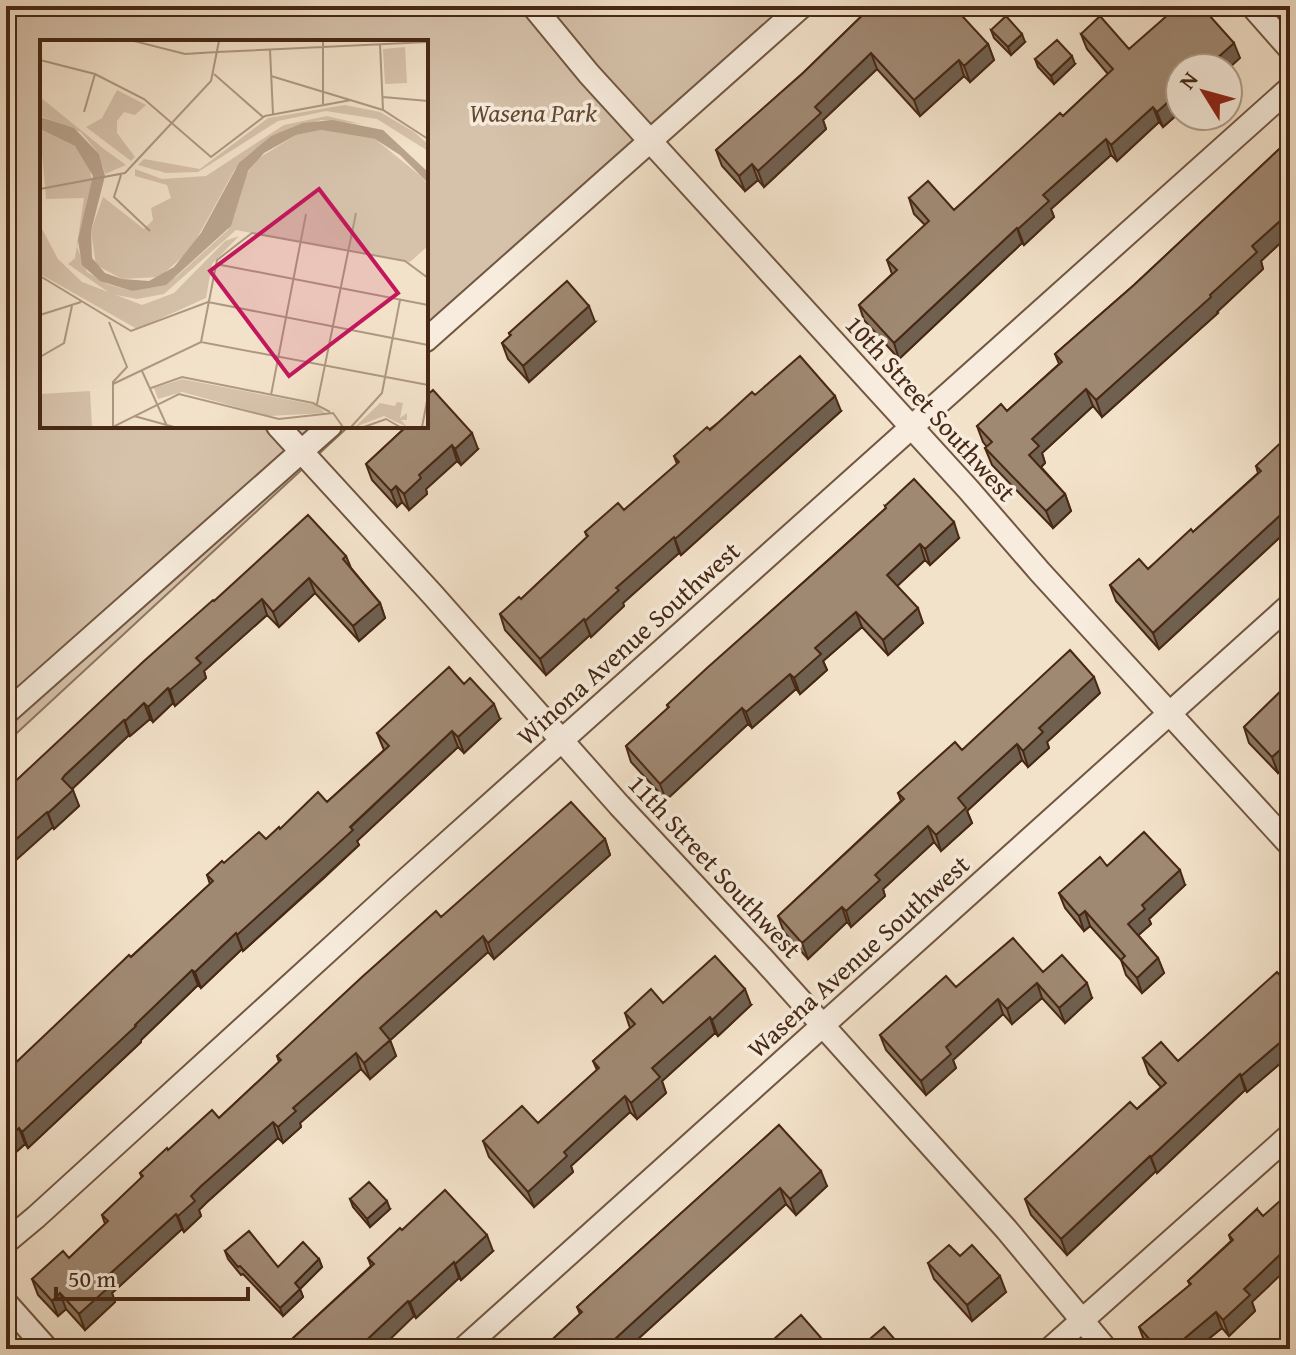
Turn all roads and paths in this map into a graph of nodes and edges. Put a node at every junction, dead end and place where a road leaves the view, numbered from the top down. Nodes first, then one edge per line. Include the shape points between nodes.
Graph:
1 (533, 6) edge
2 (802, 6) edge
3 (1252, 6) edge
4 (1290, 49) edge
5 (1290, 88) edge
6 (649, 140) junction
7 (428, 338) edge
8 (911, 426) junction
9 (280, 428) edge
10 (328, 428) edge
11 (301, 451) junction
12 (1290, 605) edge
13 (6, 713) edge
14 (1169, 713) junction
15 (563, 740) junction
16 (1290, 845) edge
17 (823, 1025) junction
18 (1290, 1135) edge
19 (6, 1242) edge
20 (6, 1303) edge
21 (1082, 1320) junction
22 (47, 1349) edge
23 (463, 1349) edge
24 (1050, 1349) edge
25 (1106, 1349) edge

1 - 6 street, 10th Street Southwest
2 - 6 street
3 - 4 street
5 - 8 street, Winona Avenue Southwest
6 - 7 street
6 - 8 street, 10th Street Southwest
8 - 14 street, 10th Street Southwest
8 - 15 street, Winona Avenue Southwest
9 - 11 street, 11th Street Southwest
10 - 11 street
11 - 13 street
11 - 15 street, 11th Street Southwest
12 - 14 street, Wasena Avenue Southwest
14 - 16 street, 10th Street Southwest
14 - 17 street, Wasena Avenue Southwest
15 - 17 street, 11th Street Southwest
15 - 19 street, Winona Avenue Southwest
17 - 21 street, 11th Street Southwest
17 - 23 street, Wasena Avenue Southwest
18 - 21 street
20 - 22 street
21 - 24 street
21 - 25 street, 11th Street Southwest

